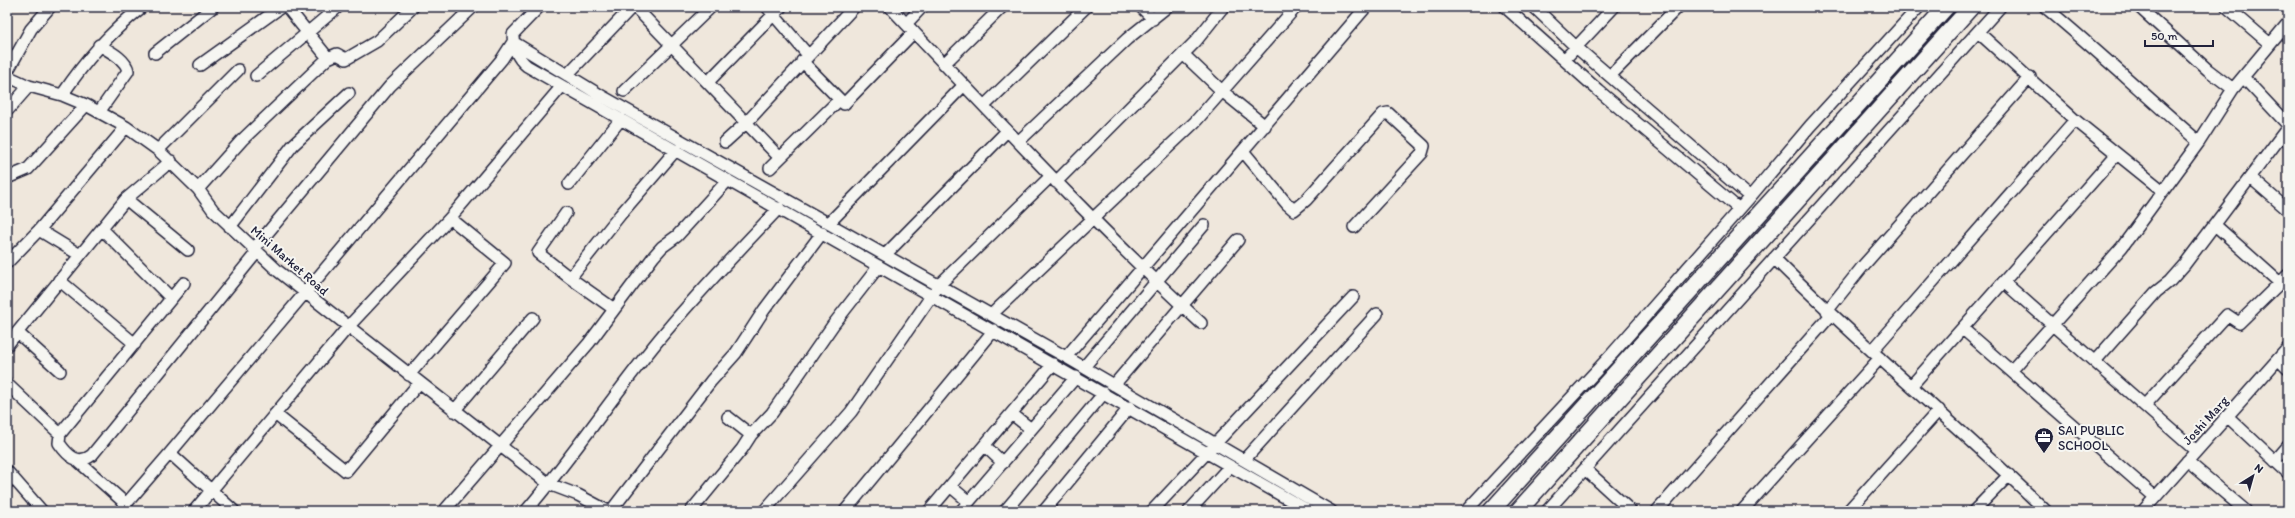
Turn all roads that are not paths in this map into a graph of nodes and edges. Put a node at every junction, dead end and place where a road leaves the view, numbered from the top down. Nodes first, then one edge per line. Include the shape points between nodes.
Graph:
1 (50, 7) edge
2 (142, 7) edge
3 (212, 7) edge
4 (281, 7) edge
5 (287, 7) edge
6 (338, 7) edge
7 (413, 7) edge
8 (473, 7) edge
9 (539, 7) edge
10 (634, 7) edge
11 (711, 7) edge
12 (854, 7) edge
13 (890, 7) edge
14 (922, 7) edge
15 (1002, 7) edge
16 (1086, 7) edge
17 (1141, 7) edge
18 (1167, 7) edge
19 (1223, 7) edge
20 (1296, 7) edge
21 (1366, 7) edge
22 (1505, 7) edge
23 (1534, 7) edge
24 (1614, 7) edge
25 (1678, 7) edge
26 (1946, 7) edge
27 (1971, 7) edge
28 (2000, 7) edge
29 (2045, 7) edge
30 (2139, 7) edge
31 (2227, 7) edge
32 (774, 9) edge
33 (1913, 9) edge
34 (1152, 19) junction
35 (2288, 23) edge
36 (906, 24) junction
37 (307, 32) junction
38 (914, 32) junction
39 (1978, 32) junction
40 (513, 42) junction
41 (2270, 44) junction
42 (99, 45) junction
43 (672, 45) junction
44 (1576, 47) junction
45 (155, 53) dead end
46 (1183, 54) junction
47 (328, 58) junction
48 (805, 58) junction
49 (1564, 60) junction
50 (944, 64) junction
51 (200, 65) dead end
52 (238, 70) dead end
53 (7, 72) edge
54 (567, 75) junction
55 (7, 76) edge
56 (256, 76) dead end
57 (1610, 76) junction
58 (2030, 77) junction
59 (2243, 77) junction
60 (708, 82) junction
61 (964, 85) junction
62 (29, 86) junction
63 (562, 86) junction
64 (2233, 89) junction
65 (624, 91) dead end
66 (1222, 91) junction
67 (349, 93) dead end
68 (62, 95) junction
69 (839, 100) junction
70 (86, 105) junction
71 (984, 106) junction
72 (7, 111) edge
73 (99, 112) junction
74 (621, 119) junction
75 (2075, 120) junction
76 (747, 122) junction
77 (1265, 126) junction
78 (2288, 126) edge
79 (126, 127) junction
80 (1007, 131) junction
81 (725, 142) dead end
82 (1018, 142) junction
83 (2199, 142) junction
84 (158, 150) junction
85 (676, 150) junction
86 (1243, 151) junction
87 (2117, 154) junction
88 (780, 158) junction
89 (171, 161) junction
90 (770, 168) dead end
91 (7, 178) edge
92 (2251, 178) junction
93 (1053, 179) junction
94 (728, 180) junction
95 (569, 184) dead end
96 (198, 189) junction
97 (2163, 191) junction
98 (1750, 197) junction
99 (126, 200) junction
100 (779, 208) junction
101 (1739, 209) junction
102 (2288, 210) edge
103 (566, 213) dead end
104 (450, 218) junction
105 (1092, 219) junction
106 (829, 224) junction
107 (1204, 225) dead end
108 (2215, 225) junction
109 (230, 227) junction
110 (1354, 227) dead end
111 (102, 229) junction
112 (38, 230) junction
113 (822, 233) junction
114 (1238, 240) dead end
115 (188, 250) dead end
116 (255, 250) junction
117 (80, 255) junction
118 (885, 255) junction
119 (1774, 258) junction
120 (7, 263) edge
121 (880, 266) junction
122 (1142, 269) junction
123 (2288, 275) edge
124 (570, 278) junction
125 (60, 280) junction
126 (184, 282) dead end
127 (1156, 282) junction
128 (2005, 283) junction
129 (2280, 283) junction
130 (939, 285) junction
131 (305, 292) junction
132 (932, 297) junction
133 (1353, 297) dead end
134 (171, 298) junction
135 (1182, 306) junction
136 (614, 309) junction
137 (1829, 313) junction
138 (1377, 314) dead end
139 (991, 315) junction
140 (533, 318) dead end
141 (1201, 322) dead end
142 (2053, 325) junction
143 (348, 327) junction
144 (1963, 329) junction
145 (994, 330) junction
146 (18, 332) junction
147 (135, 344) junction
148 (7, 345) edge
149 (2288, 348) edge
150 (1876, 355) junction
151 (1066, 357) junction
152 (2278, 359) junction
153 (2096, 361) junction
154 (1054, 364) junction
155 (1084, 367) junction
156 (2288, 369) edge
157 (60, 370) dead end
158 (2011, 372) junction
159 (409, 375) junction
160 (1076, 377) junction
161 (419, 383) junction
162 (7, 384) edge
163 (1114, 385) junction
164 (1911, 386) junction
165 (1104, 393) junction
166 (2146, 406) junction
167 (1130, 407) junction
168 (1938, 410) junction
169 (454, 411) junction
170 (275, 414) junction
171 (1012, 414) junction
172 (2227, 416) junction
173 (728, 418) dead end
174 (1031, 429) junction
175 (60, 434) junction
176 (752, 435) junction
177 (984, 446) junction
178 (2288, 446) edge
179 (501, 447) junction
180 (1212, 449) junction
181 (2196, 451) junction
182 (170, 453) junction
183 (78, 460) junction
184 (1244, 460) junction
185 (2187, 461) junction
186 (2275, 461) junction
187 (1002, 463) junction
188 (1230, 466) junction
189 (1585, 469) junction
190 (7, 471) edge
191 (2288, 473) edge
192 (2009, 475) junction
193 (549, 484) junction
194 (950, 486) junction
195 (211, 491) junction
196 (2155, 497) junction
197 (969, 502) junction
198 (123, 507) edge
199 (2147, 510) edge
200 (42, 511) edge
201 (194, 511) edge
202 (234, 511) edge
203 (444, 511) edge
204 (526, 511) edge
205 (610, 511) edge
206 (691, 511) edge
207 (764, 511) edge
208 (845, 511) edge
209 (929, 511) edge
210 (961, 511) edge
211 (1005, 511) edge
212 (1044, 511) edge
213 (1152, 511) edge
214 (1189, 511) edge
215 (1309, 511) edge
216 (1332, 511) edge
217 (1466, 511) edge
218 (1491, 511) edge
219 (1518, 511) edge
220 (1547, 511) edge
221 (1631, 511) edge
222 (1657, 511) edge
223 (1742, 511) edge
224 (1848, 511) edge
225 (1974, 511) edge
226 (2046, 511) edge
227 (2246, 511) edge

1 - 53 street via 31,29
2 - 42 street
3 - 45 street
4 - 51 street
5 - 37 street
6 - 37 street
7 - 47 street via 377,41 346,59 337,54
8 - 116 street via 390,86
9 - 40 street via 513,34
10 - 43 street
10 - 54 street
11 - 43 street
12 - 48 street
13 - 36 street
14 - 36 street
15 - 50 street
16 - 71 street
17 - 34 street
18 - 34 street
19 - 46 street
20 - 66 street
21 - 77 street
22 - 49 street
23 - 44 street
24 - 44 street
25 - 57 street
26 - 218 highway
27 - 219 highway
28 - 39 street
29 - 83 street
30 - 64 street via 2208,70
31 - 41 street
32 - 48 street
32 - 60 street
33 - 98 street
34 - 82 street via 1127,39
35 - 41 street
36 - 38 street
37 - 47 street
37 - 56 street
38 - 50 street
38 - 69 street via 844,104
39 - 58 street
39 - 119 street
40 - 54 street
40 - 63 street via 519,60
40 - 131 street via 502,59
41 - 59 street
42 - 68 street via 86,59
42 - 73 street via 122,61 128,71
43 - 60 street
43 - 65 street
44 - 49 street
44 - 57 street
46 - 66 street
46 - 93 street
47 - 96 street via 242,140
48 - 69 street
48 - 76 street
49 - 101 street
50 - 61 street
52 - 84 street
54 - 106 street
55 - 62 street, Mini Market Road
57 - 98 street
58 - 75 street
58 - 137 street via 1863,266
59 - 64 street
59 - 78 street
60 - 76 street
61 - 71 street
61 - 106 street
62 - 68 street, Mini Market Road
62 - 72 street
63 - 74 street
63 - 104 street
64 - 83 street
66 - 77 street
66 - 105 street via 1195,122
67 - 109 street via 293,145
68 - 70 street, Mini Market Road
69 - 88 street
70 - 73 street, Mini Market Road
70 - 91 street via 28,169
71 - 80 street
73 - 79 street, Mini Market Road
74 - 85 street
74 - 95 street
75 - 87 street
75 - 150 street
76 - 81 street
76 - 88 street
77 - 86 street
78 - 92 street
79 - 84 street, Mini Market Road
79 - 112 street
80 - 82 street
80 - 118 street
82 - 93 street
83 - 97 street
84 - 89 street, Mini Market Road
85 - 94 street
85 - 124 street
86 - 110 street via 1294,210 1306,200 1383,114 1388,113 1424,146 1422,153
86 - 122 street
87 - 97 street
87 - 128 street via 2010,274
88 - 90 street
89 - 96 street, Mini Market Road
89 - 99 street
92 - 102 street
92 - 108 street
93 - 105 street
93 - 130 street
94 - 100 street
94 - 136 street via 677,236 654,256
96 - 109 street, Mini Market Road via 213,210
97 - 142 street via 2122,247
98 - 101 street
99 - 111 street
99 - 115 street
100 - 113 street
100 - 193 street via 703,286
101 - 217 street via 1612,354
103 - 124 street via 538,253
104 - 143 street
104 - 159 street via 505,263
105 - 122 street
105 - 139 street
106 - 118 street
107 - 127 street
108 - 129 street
108 - 153 street via 2170,281 2156,292
109 - 116 street, Mini Market Road
111 - 117 street
111 - 134 street
112 - 117 street
112 - 120 street
113 - 121 street
113 - 205 street via 764,310 729,362
114 - 135 street
116 - 131 street, Mini Market Road
116 - 183 street via 92,455 86,460
117 - 125 street
118 - 130 street
119 - 137 street
119 - 189 street
121 - 132 street
121 - 176 street via 833,325 772,413
122 - 127 street
122 - 151 street
123 - 129 street
124 - 136 street
125 - 146 street
125 - 147 street
126 - 134 street
127 - 135 street
127 - 155 street
128 - 142 street
128 - 144 street
129 - 166 street via 2239,323 2227,315
130 - 132 street
130 - 139 street
131 - 143 street, Mini Market Road
131 - 182 street
132 - 145 street
132 - 207 street via 851,412
133 - 180 street
134 - 147 street
135 - 141 street
135 - 163 street
136 - 179 street via 590,343
137 - 150 street
137 - 222 street
138 - 184 street
139 - 151 street
140 - 169 street
142 - 153 street
142 - 158 street
143 - 159 street, Mini Market Road
143 - 170 street
144 - 158 street
144 - 164 street
145 - 154 street
145 - 208 street
146 - 148 street
146 - 157 street
147 - 175 street
149 - 152 street, Joshi Marg
150 - 164 street
150 - 223 street
151 - 155 street
152 - 156 street
152 - 172 street, Joshi Marg
153 - 166 street
154 - 160 street
154 - 171 street
155 - 163 street
158 - 196 street
159 - 161 street, Mini Market Road
160 - 165 street
160 - 174 street
161 - 169 street, Mini Market Road
161 - 170 street via 346,471
162 - 175 street
163 - 180 street
164 - 168 street
165 - 167 street
165 - 211 street
166 - 181 street
167 - 180 street
167 - 212 street
168 - 192 street
168 - 224 street
169 - 179 street, Mini Market Road
170 - 195 street
171 - 174 street
171 - 177 street
172 - 181 street, Joshi Marg
172 - 186 street
173 - 176 street
174 - 187 street
175 - 183 street via 59,444
176 - 206 street
177 - 187 street
177 - 194 street
178 - 186 street
179 - 193 street, Mini Market Road
179 - 203 street
180 - 184 street
180 - 188 street
180 - 213 street
181 - 185 street, Joshi Marg
182 - 195 street
182 - 198 street
183 - 198 street
184 - 216 street
185 - 196 street, Joshi Marg
185 - 227 street
186 - 191 street
187 - 197 street
188 - 214 street
188 - 215 street
189 - 220 street
189 - 221 street
190 - 200 street
192 - 225 street
192 - 226 street
193 - 204 street
193 - 205 street, Mini Market Road
194 - 197 street
194 - 209 street
195 - 201 street
195 - 202 street
196 - 199 street, Joshi Marg
197 - 210 street

